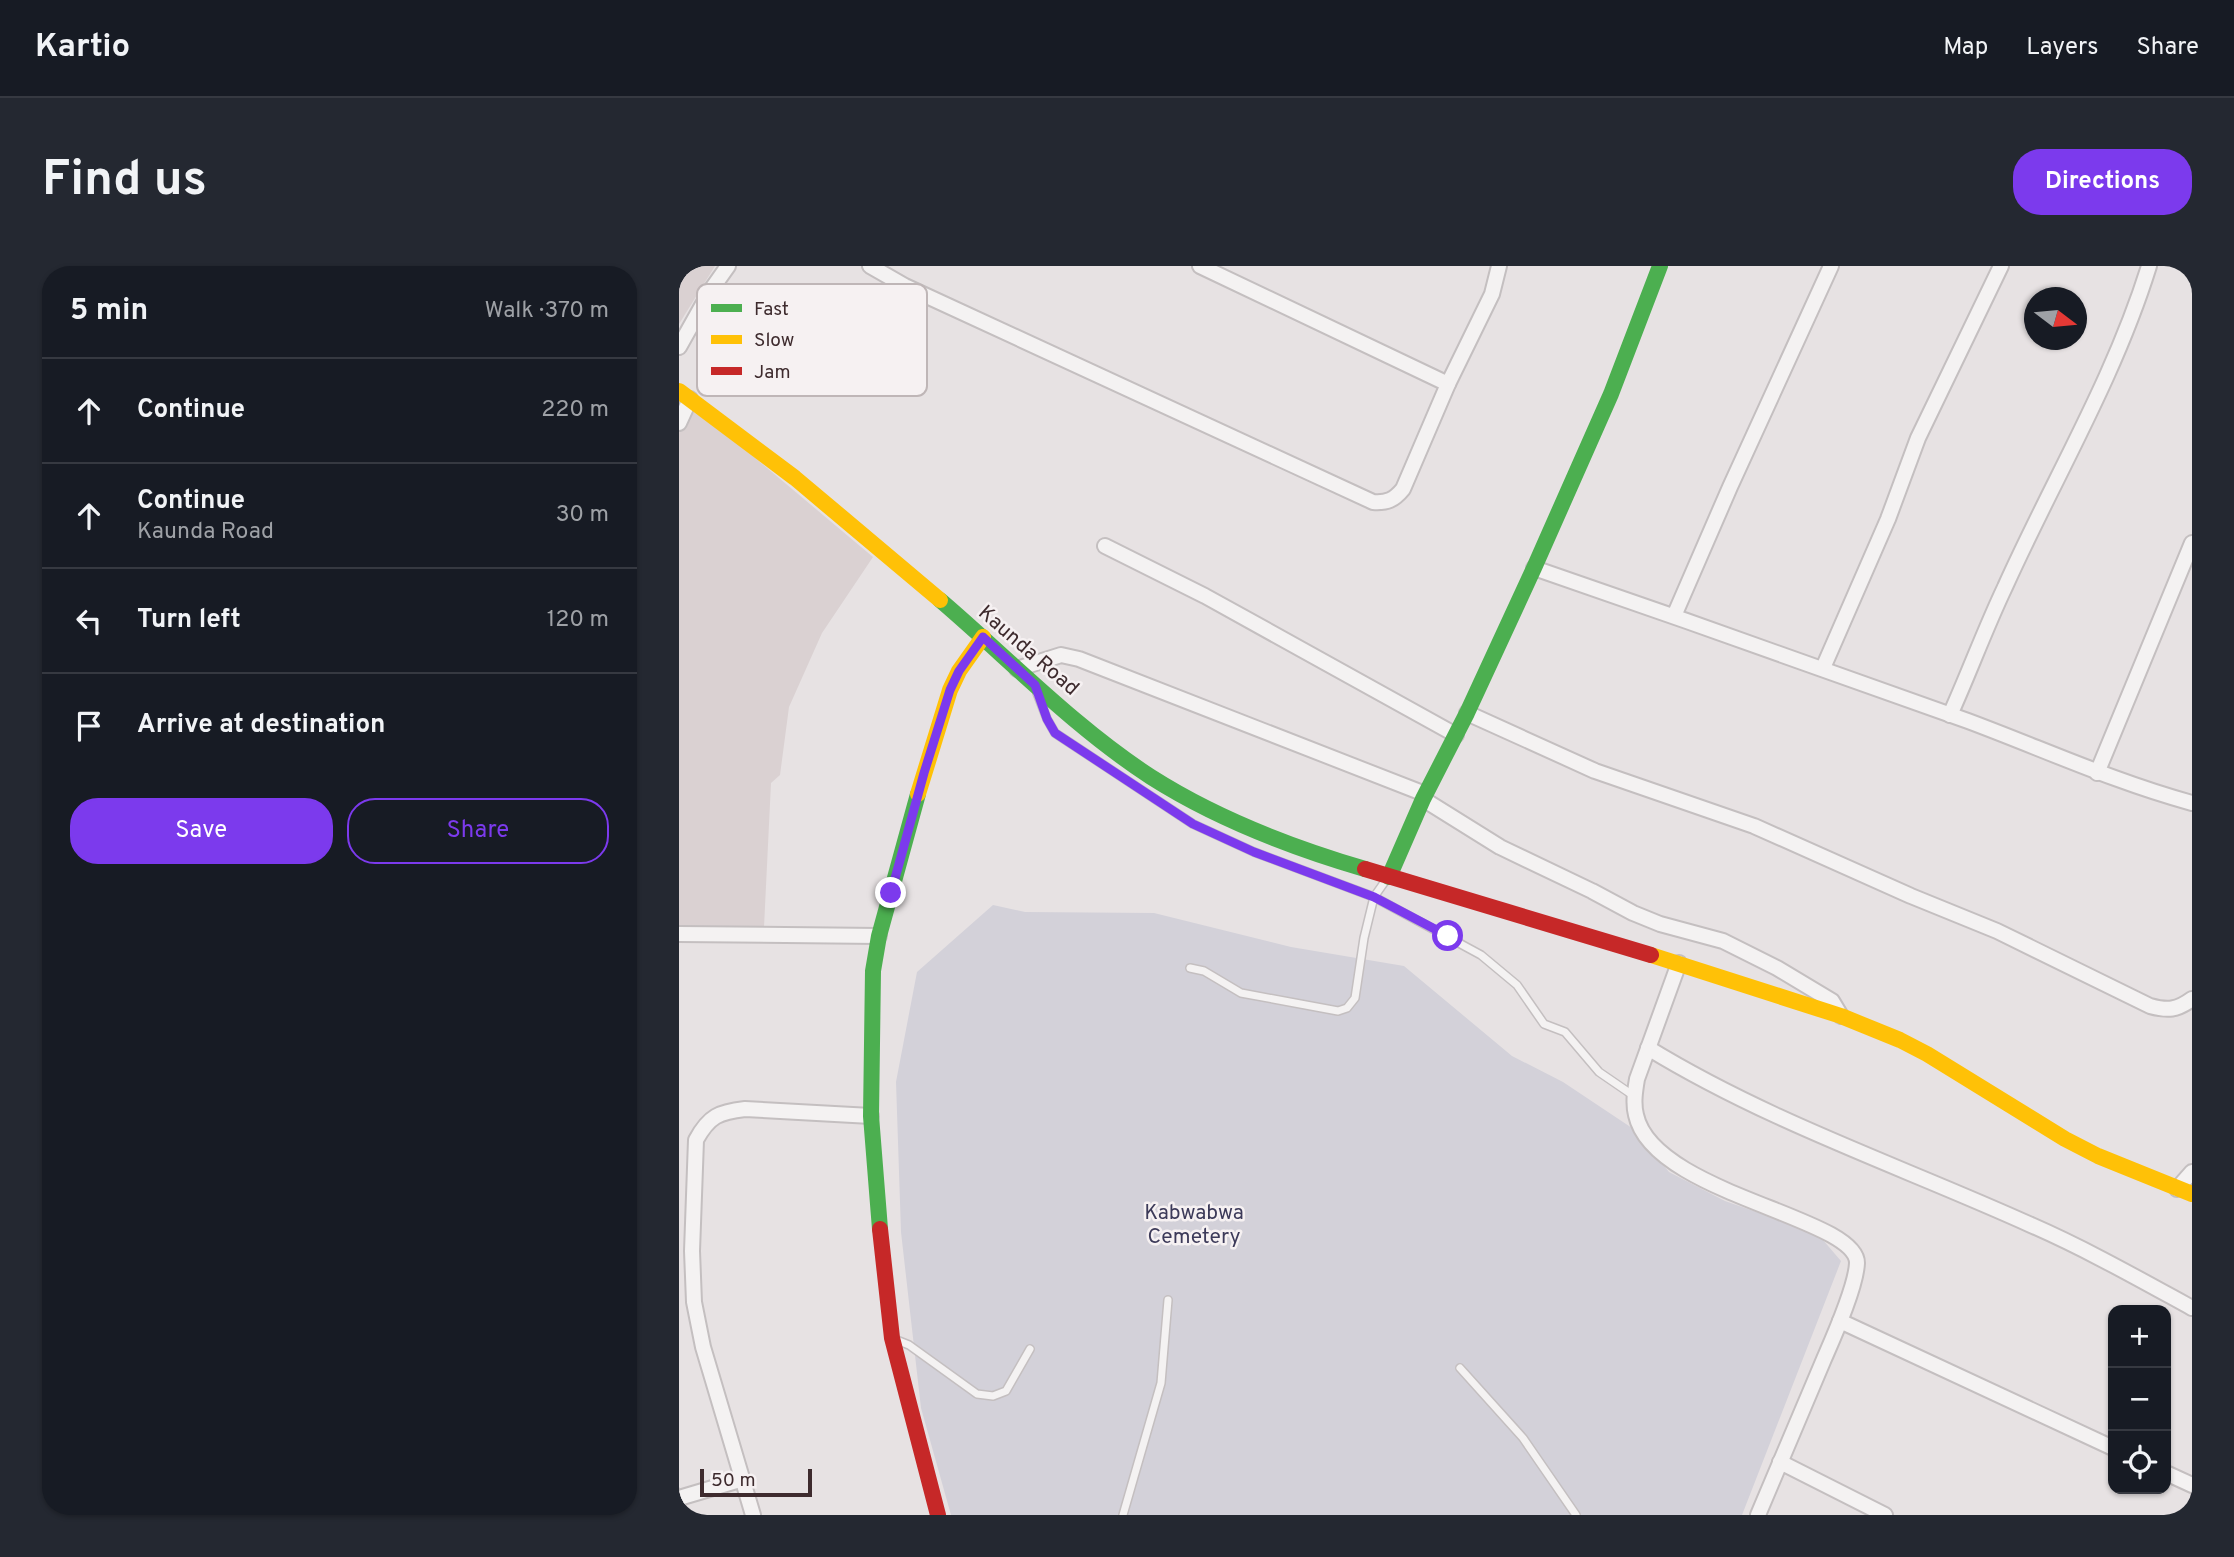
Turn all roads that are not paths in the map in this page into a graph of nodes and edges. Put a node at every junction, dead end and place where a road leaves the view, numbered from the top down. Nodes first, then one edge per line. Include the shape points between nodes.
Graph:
1 (728, 266) edge
2 (870, 266) edge
3 (1200, 266) edge
4 (1499, 266) edge
5 (1660, 266) edge
6 (1831, 266) edge
7 (2001, 266) edge
8 (2149, 266) edge
9 (715, 284) edge
10 (902, 284) edge
11 (927, 296) edge
12 (697, 315) edge
13 (679, 347) edge
14 (1448, 384) junction
15 (685, 395) edge
16 (679, 423) edge
17 (2192, 543) edge
18 (1105, 546) dead end
19 (1534, 568) junction
20 (1674, 616) junction
21 (983, 637) junction
22 (1823, 668) junction
23 (1017, 669) junction
24 (1035, 685) junction
25 (1467, 713) junction
26 (1950, 715) junction
27 (1456, 735) junction
28 (2097, 773) junction
29 (1424, 796) junction
30 (2192, 803) edge
31 (1389, 877) junction
32 (1374, 897) junction
33 (679, 934) edge
34 (879, 936) junction
35 (1679, 963) junction
36 (1190, 968) dead end
37 (2192, 999) edge
38 (1841, 1016) junction
39 (1648, 1048) junction
40 (1634, 1096) junction
41 (871, 1116) junction
42 (2192, 1172) edge
43 (2185, 1191) edge
44 (1168, 1300) dead end
45 (2192, 1308) edge
46 (1840, 1321) junction
47 (892, 1338) junction
48 (1030, 1349) dead end
49 (1460, 1368) dead end
50 (2108, 1446) edge
51 (1780, 1462) junction
52 (2171, 1475) edge
53 (743, 1479) junction
54 (2192, 1485) edge
55 (679, 1498) edge
56 (753, 1515) edge
57 (938, 1515) edge
58 (1123, 1515) edge
59 (1576, 1515) edge
60 (1758, 1515) edge
61 (1885, 1515) edge

1 - 9 street
2 - 10 street
3 - 14 street
4 - 14 street via 1492,294
5 - 19 street via 1611,394
6 - 20 street
7 - 22 street via 1918,438
8 - 26 street via 2108,370 2004,587
11 - 14 street via 1373,502 1385,503 1403,488
12 - 13 street
15 - 16 street
15 - 21 street, Kaunda Road
17 - 28 street
18 - 27 street
19 - 20 street
19 - 25 street
20 - 22 street
21 - 23 street, Kaunda Road
21 - 34 street via 950,690
22 - 26 street
23 - 24 street, Kaunda Road
23 - 29 street via 1061,655 1079,659
24 - 31 street, Kaunda Road via 1149,776 1196,803 1307,852
24 - 32 lane via 1055,733 1193,824
25 - 27 street
25 - 37 street via 1595,771 1754,826 1997,931 2150,1006 2172,1010
26 - 28 street
27 - 29 street
28 - 30 street
29 - 31 street
29 - 38 street via 1500,847 1633,914 1723,941 1777,968 1832,1000
31 - 32 lane
31 - 35 street, Kaunda Road
32 - 36 lane via 1355,998 1347,1009 1338,1012 1241,993
32 - 40 lane via 1501,970 1544,1024 1565,1032 1599,1072
33 - 34 street
34 - 41 street via 873,971
35 - 38 street, Kaunda Road
35 - 39 street
38 - 43 street, Kaunda Road via 1927,1054 2098,1156
39 - 40 street
39 - 45 street via 1776,1116 2051,1234
40 - 46 street via 1636,1118 1648,1137 1681,1168 1851,1248 1857,1263
41 - 47 street
41 - 53 street via 729,1111 704,1125 696,1140 694,1302
42 - 43 street
44 - 58 lane via 1161,1383
46 - 50 street
46 - 51 street
47 - 48 lane via 909,1345 977,1394 993,1396 1006,1391
47 - 57 street
49 - 59 lane via 1523,1438
51 - 60 street
51 - 61 street
52 - 54 street
53 - 55 street
53 - 56 street

